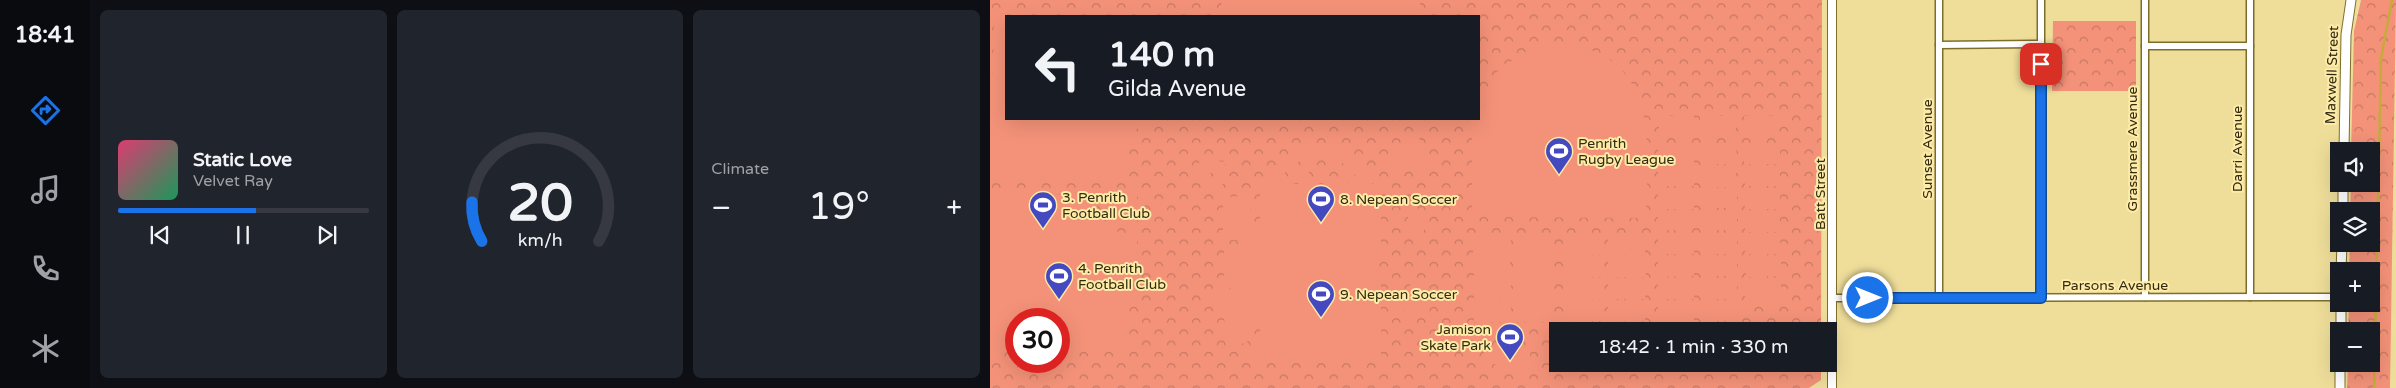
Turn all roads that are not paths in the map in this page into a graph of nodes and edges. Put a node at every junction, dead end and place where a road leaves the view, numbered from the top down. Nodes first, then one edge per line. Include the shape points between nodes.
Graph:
1 (1832, 0) edge
2 (1939, 0) edge
3 (2041, 0) edge
4 (2145, 0) edge
5 (2250, 0) edge
6 (2352, 0) edge
7 (2041, 44) junction
8 (1939, 45) junction
9 (2145, 46) junction
10 (2250, 46) junction
11 (2344, 142) edge
12 (2250, 297) junction
13 (2330, 297) edge
14 (1832, 298) junction
15 (1939, 298) junction
16 (2041, 298) junction
17 (2145, 298) junction
18 (2340, 372) edge
19 (1832, 388) edge
20 (2340, 388) edge

1 - 14 street, Batt Street
2 - 8 street, Sunset Avenue
3 - 7 street
4 - 9 street, Grassmere Avenue
5 - 10 street, Darri Avenue
6 - 11 main road, Maxwell Street via 2346,35
7 - 8 street
7 - 16 street
8 - 15 street, Sunset Avenue
9 - 10 street
9 - 17 street, Grassmere Avenue
10 - 12 street, Darri Avenue
12 - 13 street, Parsons Avenue
12 - 17 street, Parsons Avenue
14 - 15 street, Parsons Avenue
14 - 19 street, Batt Street
15 - 16 street, Parsons Avenue
16 - 17 street, Parsons Avenue
18 - 20 main road

